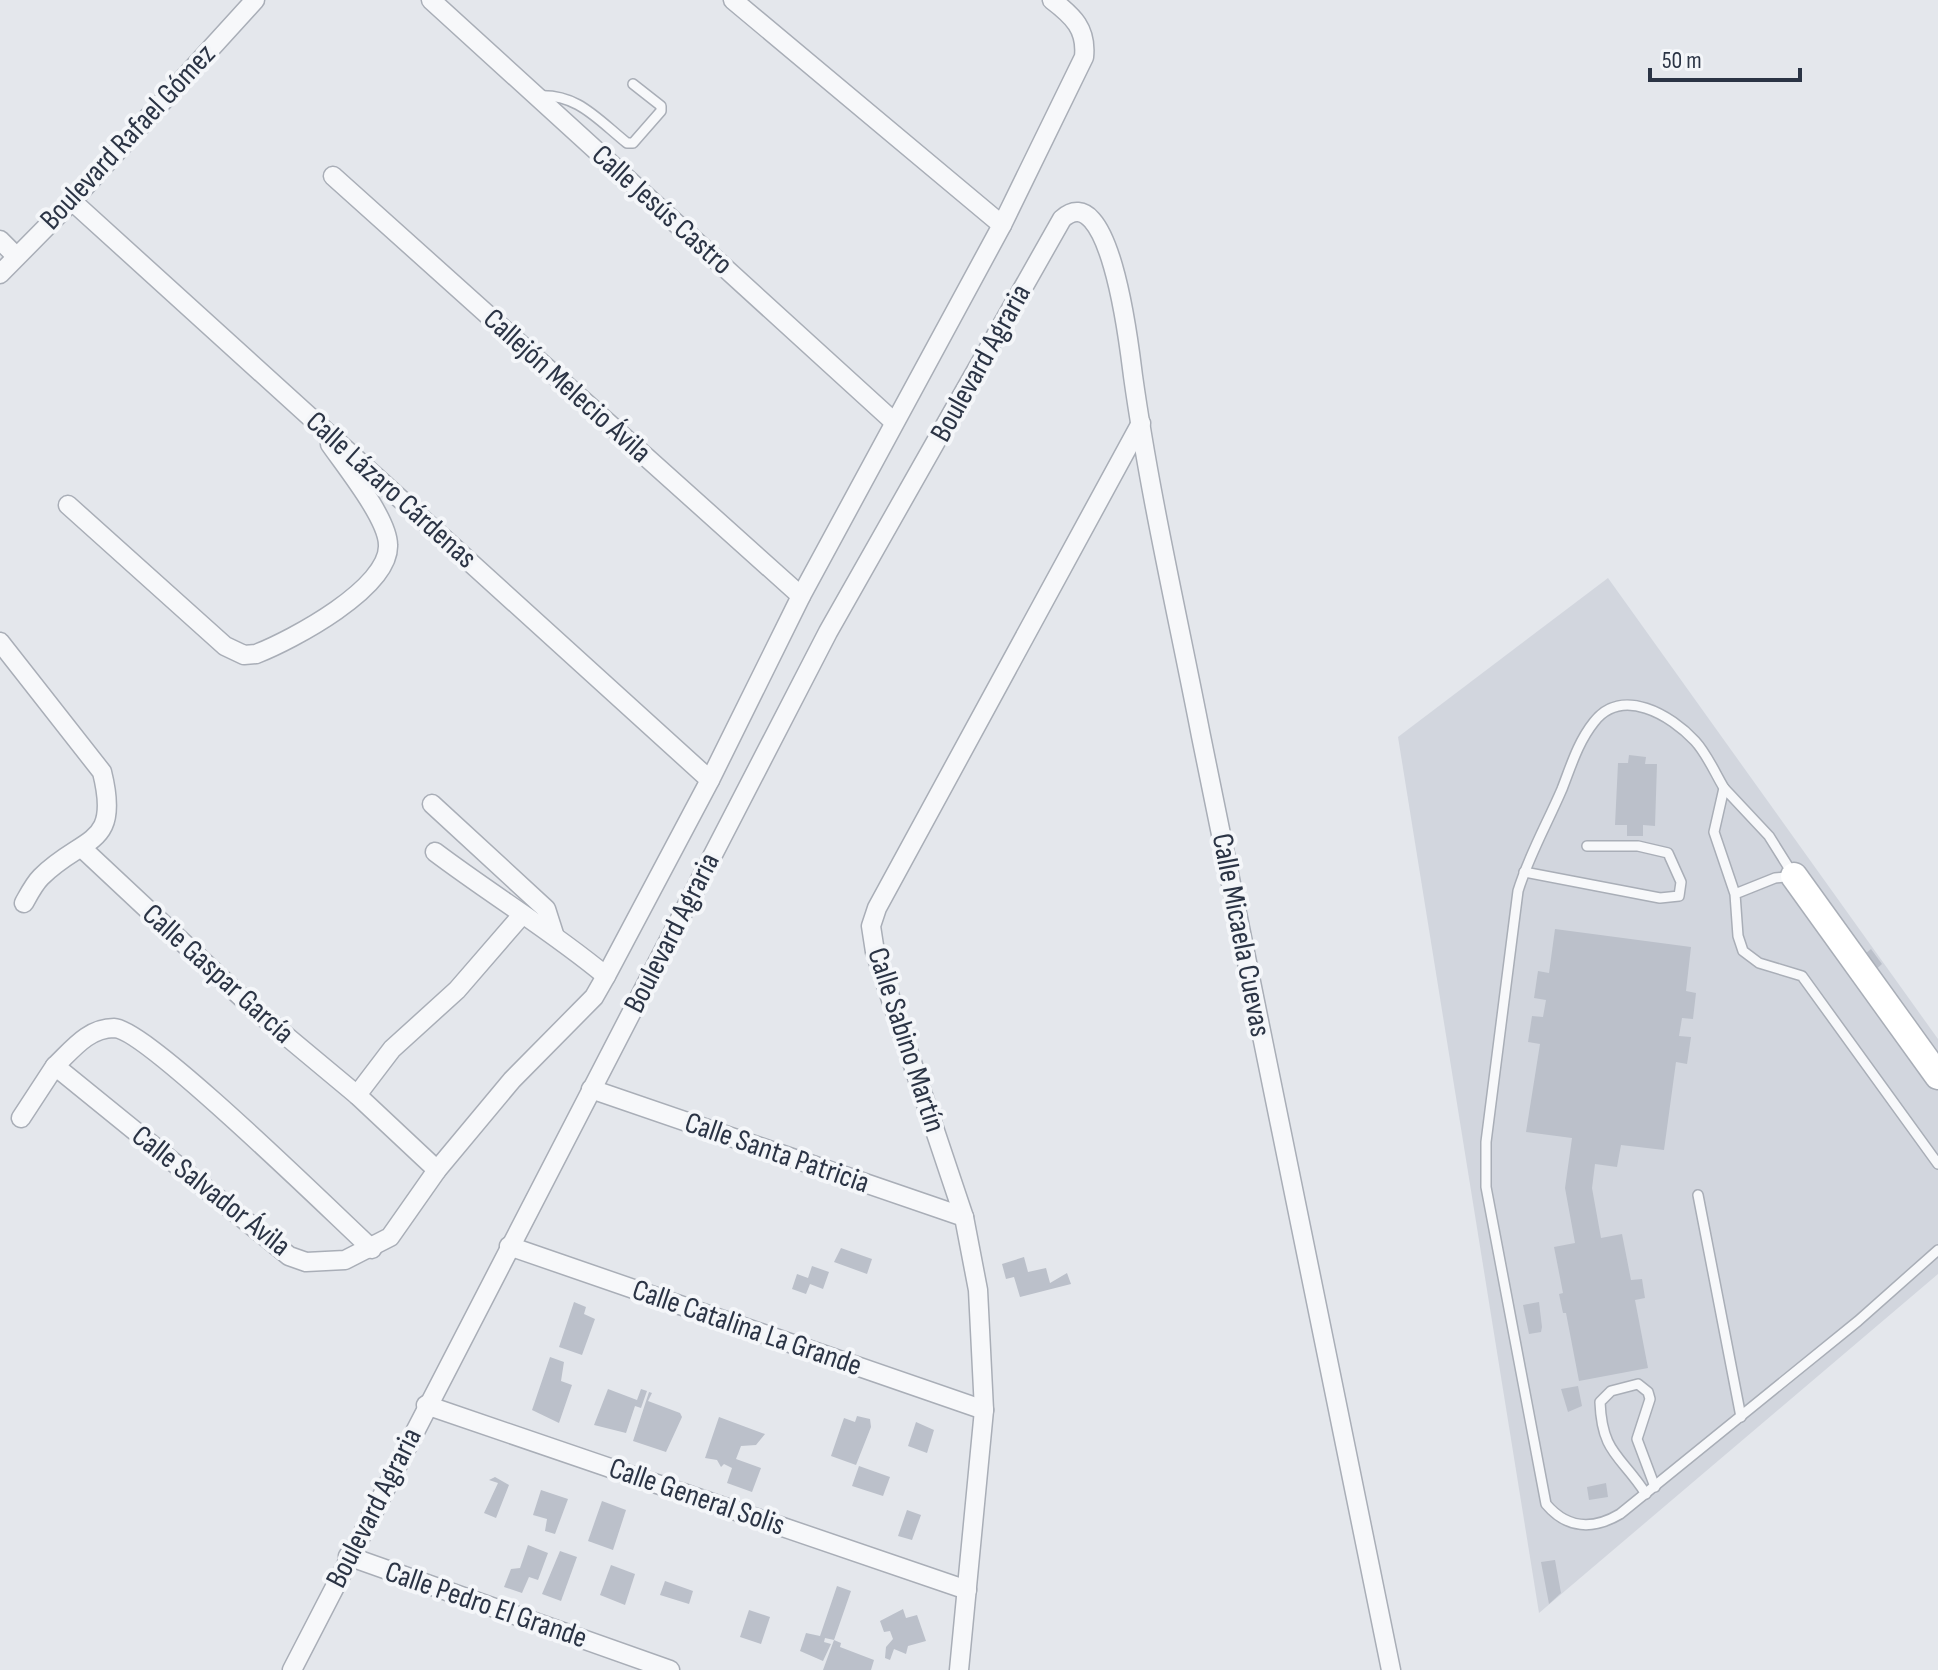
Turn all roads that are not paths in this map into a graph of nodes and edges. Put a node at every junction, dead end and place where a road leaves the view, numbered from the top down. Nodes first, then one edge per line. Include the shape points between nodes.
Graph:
1 (255, 0) edge
2 (431, 0) edge
3 (733, 0) edge
4 (1052, 0) edge
5 (633, 84) dead end
6 (537, 96) junction
7 (333, 176) dead end
8 (72, 201) junction
9 (1077, 213) joint
10 (1002, 225) junction
11 (0, 240) edge
12 (16, 256) junction
13 (0, 274) edge
14 (893, 421) junction
15 (316, 422) junction
16 (1141, 423) junction
17 (68, 505) dead end
18 (801, 596) junction
19 (0, 642) edge
20 (710, 780) junction
21 (1724, 788) junction
22 (432, 804) dead end
23 (1587, 846) dead end
24 (83, 849) junction
25 (435, 852) dead end
26 (1524, 872) junction
27 (1794, 876) junction
28 (1735, 894) junction
29 (24, 903) dead end
30 (521, 916) junction
31 (554, 934) junction
32 (606, 976) junction
33 (55, 1066) junction
34 (1938, 1076) edge
35 (591, 1089) junction
36 (357, 1095) junction
37 (21, 1118) dead end
38 (1938, 1164) edge
39 (437, 1170) junction
40 (1698, 1195) dead end
41 (964, 1217) junction
42 (509, 1246) junction
43 (372, 1249) junction
44 (1938, 1250) edge
45 (426, 1405) junction
46 (984, 1410) junction
47 (1741, 1417) junction
48 (1655, 1487) junction
49 (1646, 1494) junction
50 (348, 1556) junction
51 (967, 1590) junction
52 (292, 1670) edge
53 (670, 1670) edge
54 (959, 1670) edge
55 (1391, 1670) edge

1 - 8 street, Boulevard Rafael Gómez
2 - 6 street, Calle Jesús Castro
3 - 10 street
4 - 10 street, Boulevard Agraria via 1080,25 1086,40 1084,57
5 - 6 lane via 661,111 633,143 574,101 559,94
6 - 14 street, Calle Jesús Castro
7 - 18 street, Callejón Melecio Ávila
8 - 12 street, Boulevard Rafael Gómez
8 - 15 street, Calle Lázaro Cárdenas
9 - 16 street, Calle Micaela Cuevas via 1099,227 1121,291
9 - 35 street, Boulevard Agraria via 1062,219 828,632
10 - 14 street, Boulevard Agraria
11 - 12 street
12 - 13 street, Boulevard Rafael Gómez
14 - 18 street, Boulevard Agraria
15 - 17 street via 380,521 389,543 386,563 359,595 256,654 225,646
15 - 20 street, Calle Lázaro Cárdenas
16 - 41 street, Calle Sabino Martín via 1008,661 871,926 875,952
16 - 55 street, Calle Micaela Cuevas via 1243,954
18 - 20 street, Boulevard Agraria
19 - 24 street via 102,772 109,812 100,833
20 - 32 street, Calle Salvador Ávila
21 - 26 lane via 1696,743 1673,721 1633,704 1616,707 1596,719 1583,739
21 - 27 lane via 1769,836
21 - 28 lane via 1714,832
22 - 31 street via 546,909
23 - 26 lane via 1638,846 1668,853 1681,882 1679,896 1660,898
24 - 29 street via 40,878
24 - 36 street, Calle Gaspar García via 255,1010
25 - 30 street
26 - 49 lane via 1486,1142 1486,1187 1498,1265 1546,1504 1563,1519 1596,1526
27 - 28 lane
27 - 34 street
28 - 38 lane via 1743,951 1759,963 1802,976
30 - 31 street
30 - 36 street via 457,990 392,1049
31 - 32 street
32 - 39 street, Calle Salvador Ávila via 594,997 512,1080
33 - 37 street
33 - 43 street, Calle Salvador Ávila via 289,1256 321,1263
33 - 43 street via 100,1030 131,1032
35 - 41 street, Calle Santa Patricia
35 - 42 street, Boulevard Agraria
36 - 39 street, Calle Gaspar García
39 - 43 street, Calle Salvador Ávila via 390,1237
40 - 47 lane
41 - 46 street, Calle Sabino Martín via 978,1290
42 - 45 street, Boulevard Agraria
42 - 46 street, Calle Catalina La Grande
44 - 47 lane
45 - 50 street, Boulevard Agraria
45 - 51 street, Calle General Solis
46 - 51 street, Calle Sabino Martín
47 - 48 lane
48 - 49 lane
48 - 49 lane via 1637,1439 1648,1392 1638,1384 1606,1393 1600,1407 1609,1450
50 - 52 street, Boulevard Agraria
50 - 53 street, Calle Pedro El Grande
51 - 54 street, Calle Sabino Martín

